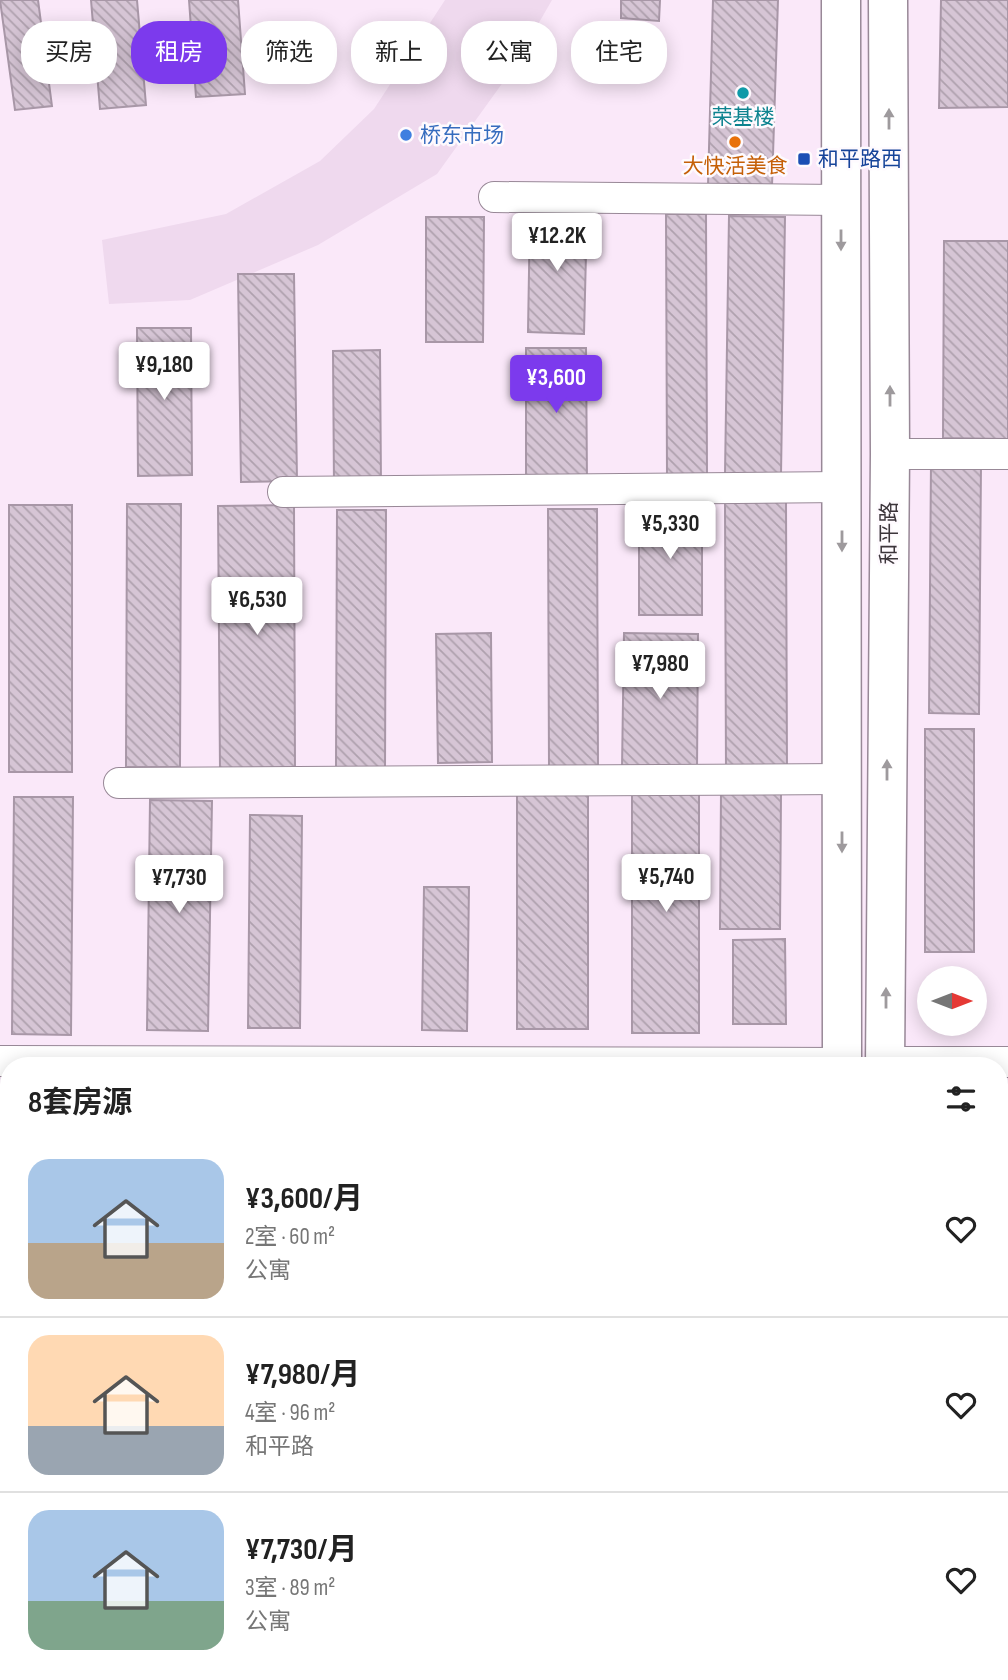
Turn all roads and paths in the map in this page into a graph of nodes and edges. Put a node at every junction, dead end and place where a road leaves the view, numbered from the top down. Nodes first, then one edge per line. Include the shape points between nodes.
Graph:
1 (841, 0) edge
2 (888, 0) edge
3 (494, 197) dead end
4 (841, 200) junction
5 (890, 454) junction
6 (1008, 454) edge
7 (842, 487) junction
8 (283, 492) dead end
9 (842, 779) junction
10 (119, 783) dead end
11 (842, 1057) edge
12 (885, 1057) edge

1 - 4 main road
5 -> 2 main road, 和平路
3 - 4 street
4 -> 7 main road
5 - 6 street
12 -> 5 main road, 和平路
7 - 8 street
7 -> 9 main road
9 - 10 street
9 -> 11 main road

